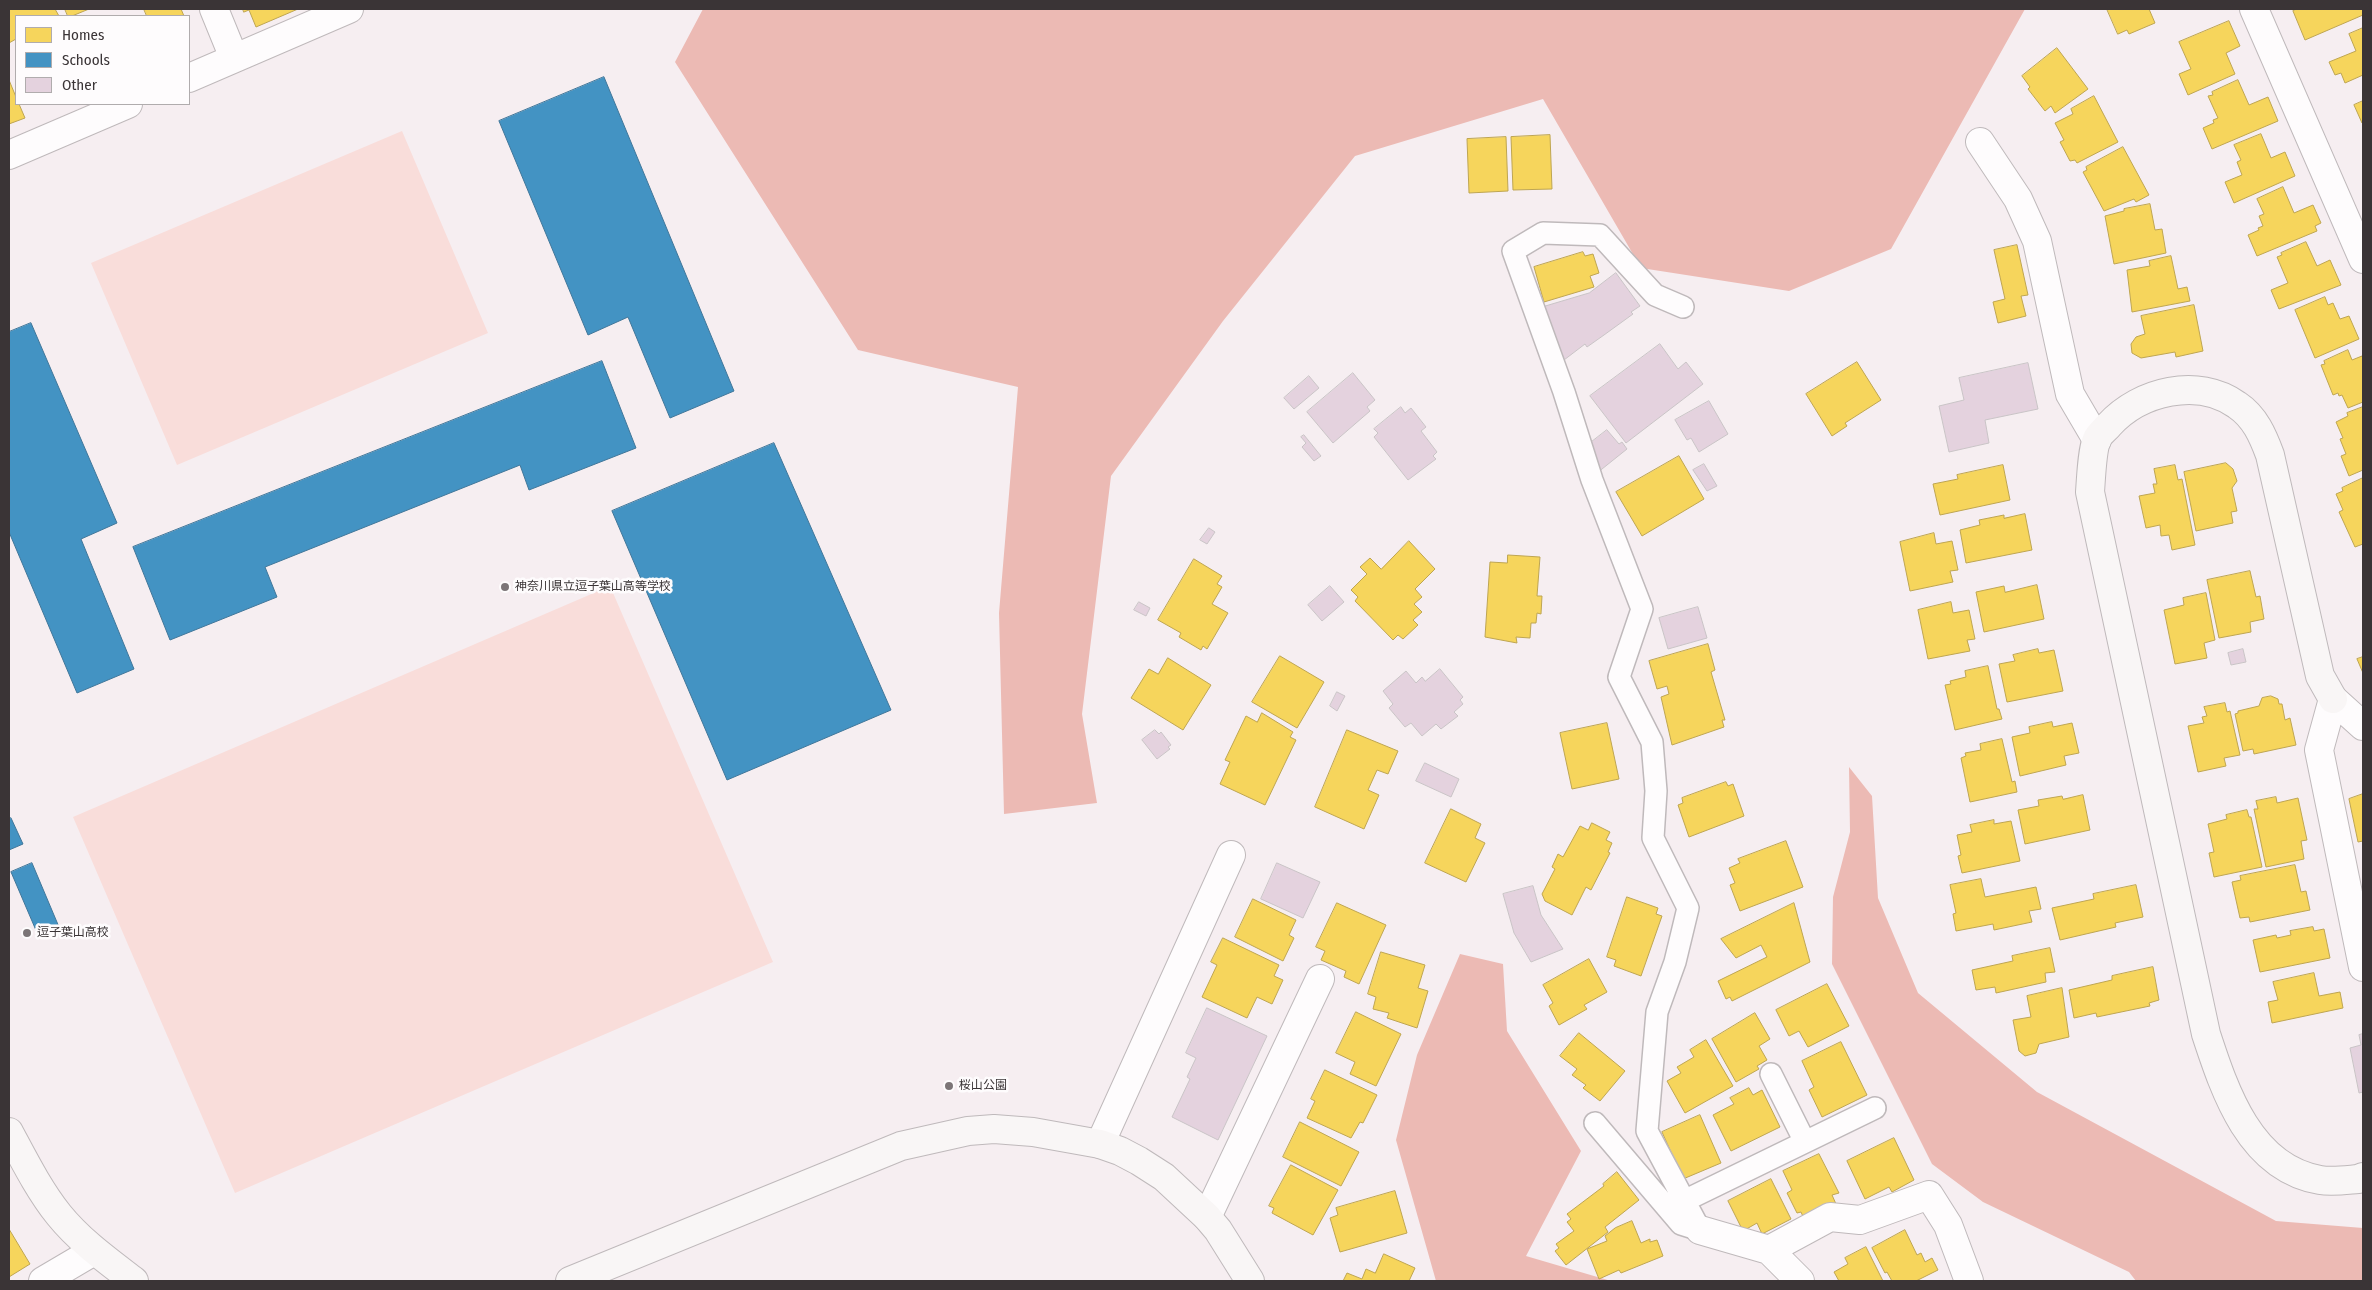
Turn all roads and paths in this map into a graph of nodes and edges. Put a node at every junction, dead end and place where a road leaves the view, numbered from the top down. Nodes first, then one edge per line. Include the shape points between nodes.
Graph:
1 (214, 9) edge
2 (349, 9) edge
3 (2254, 9) edge
4 (234, 58) junction
5 (190, 78) edge
6 (126, 105) edge
7 (1980, 142) dead end
8 (9, 155) edge
9 (2363, 259) edge
10 (1683, 307) dead end
11 (2097, 440) junction
12 (2333, 699) junction
13 (2363, 726) edge
14 (1231, 856) dead end
15 (2363, 967) edge
16 (1320, 978) dead end
17 (1771, 1074) dead end
18 (1875, 1108) dead end
19 (1595, 1123) dead end
20 (9, 1132) edge
21 (1805, 1142) junction
22 (1100, 1144) junction
23 (2363, 1177) edge
24 (1684, 1201) junction
25 (1207, 1217) junction
26 (1700, 1230) junction
27 (94, 1250) junction
28 (1769, 1250) junction
29 (43, 1281) edge
30 (134, 1281) edge
31 (570, 1281) edge
32 (1250, 1281) edge
33 (1800, 1281) edge
34 (1969, 1281) edge

1 - 4 street
2 - 4 street
3 - 9 street
4 - 5 street
6 - 8 street
7 - 11 street via 2018,199 2037,241 2070,394
10 - 24 lane via 1654,295 1600,235 1543,233 1513,251 1592,480 1642,609 1619,677 1652,742 1656,791 1653,838 1688,908 1675,962 1656,1012 1647,1131
11 - 12 street via 2119,414 2147,397 2176,390 2211,393 2238,405 2260,429 2270,455 2320,676
11 - 23 street via 2090,492 2206,1034 2225,1091 2240,1120 2285,1168 2320,1180
12 - 13 street
12 - 15 street via 2319,750
14 - 22 street
16 - 25 street
17 - 21 lane
18 - 21 lane
19 - 26 lane via 1681,1224
20 - 27 street via 59,1215
21 - 24 lane
22 - 25 street via 1120,1151 1164,1178
22 - 31 street via 994,1129 968,1131 901,1146
24 - 26 lane
25 - 32 street
26 - 28 street
27 - 29 street
27 - 30 street
28 - 33 street
28 - 34 street via 1830,1217 1860,1220 1929,1195 1948,1225

